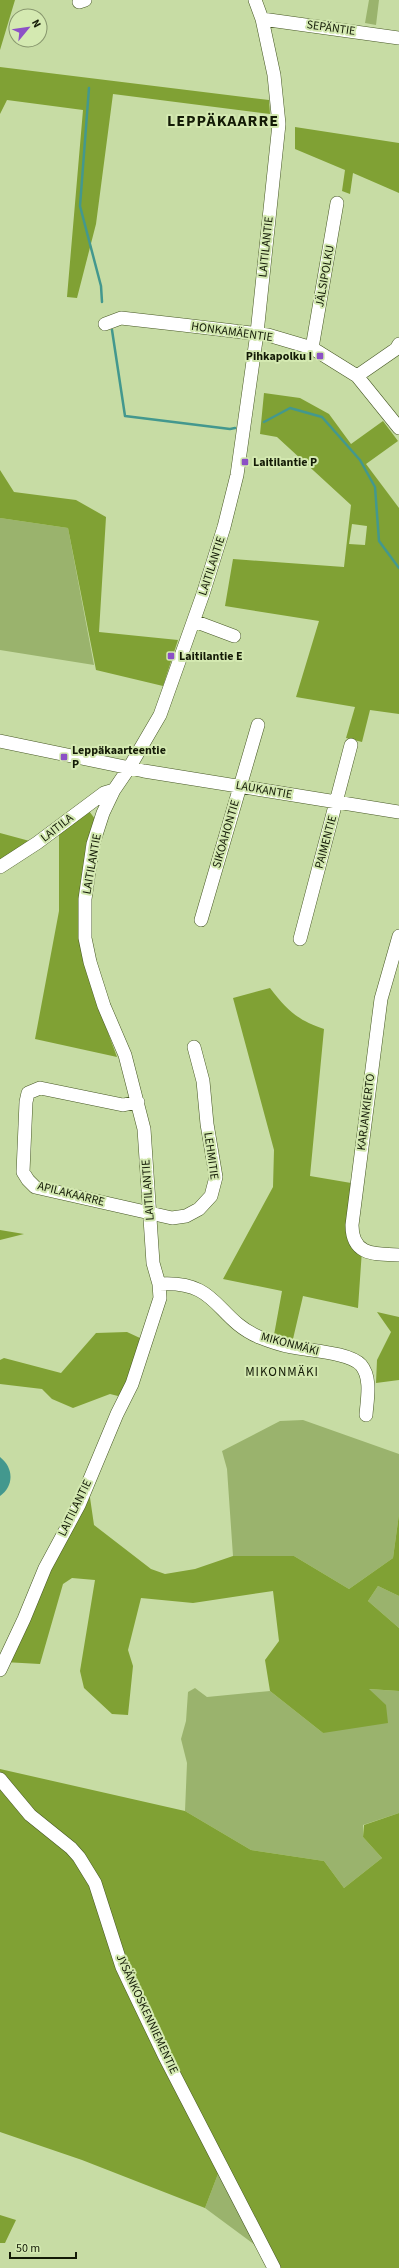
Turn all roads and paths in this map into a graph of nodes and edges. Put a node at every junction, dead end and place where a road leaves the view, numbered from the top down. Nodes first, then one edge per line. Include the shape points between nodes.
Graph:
1 (255, 0) edge
2 (262, 19) junction
3 (399, 38) edge
4 (337, 203) dead end
5 (105, 324) dead end
6 (257, 333) junction
7 (399, 344) edge
8 (312, 348) junction
9 (357, 376) junction
10 (399, 428) edge
11 (194, 621) junction
12 (234, 636) dead end
13 (258, 725) dead end
14 (0, 741) edge
15 (351, 745) dead end
16 (129, 768) junction
17 (240, 786) junction
18 (114, 790) junction
19 (337, 802) junction
20 (399, 812) edge
21 (0, 867) edge
22 (201, 920) dead end
23 (399, 936) edge
24 (300, 939) dead end
25 (194, 1047) dead end
26 (138, 1102) junction
27 (149, 1213) junction
28 (399, 1255) edge
29 (159, 1284) junction
30 (366, 1415) dead end
31 (0, 1670) edge
32 (0, 1779) edge
33 (274, 2268) edge

1 - 2 street, LAITILANTIE
2 - 3 street, SEPÄNTIE
2 - 6 street, LAITILANTIE via 274,75 279,124
4 - 8 street, JÄLSIPOLKU
5 - 6 street, HONKAMÄENTIE via 120,318
6 - 8 street, HONKAMÄENTIE
6 - 11 street, LAITILANTIE via 237,474 224,527
7 - 9 street via 396,349
8 - 9 street, HONKAMÄENTIE
9 - 10 street, HONKAMÄENTIE
11 - 12 street
11 - 16 street, LAITILANTIE via 160,714
13 - 17 street, SIKOAHONTIE
14 - 16 street, LAUKANTIE
15 - 19 street, PAIMENTIE
16 - 17 street, LAUKANTIE
16 - 18 street, LAITILANTIE
17 - 19 street, LAUKANTIE
17 - 22 street, SIKOAHONTIE
18 - 21 street, LAITILA via 104,793 37,844
18 - 26 street, LAITILANTIE via 93,844 85,899 85,938 104,1006 125,1055
19 - 20 street, LAUKANTIE
19 - 24 street, PAIMENTIE
23 - 28 street, KARJANKIERTO via 381,999 352,1225 356,1243 362,1250 369,1253
25 - 27 street, LEHMITIE via 203,1081 216,1177 215,1188 199,1209 186,1216 172,1218
26 - 27 street, LAITILANTIE via 144,1129
26 - 27 street, APILAKAARRE via 123,1105 40,1088 34,1090 28,1094 26,1102 23,1172 35,1187
27 - 29 street, LAITILANTIE via 153,1263
29 - 30 street, MIKONMÄKI via 176,1283 201,1290 243,1329 260,1337 290,1347 346,1357 360,1364 368,1378
29 - 31 street, LAITILANTIE via 160,1298 132,1384 79,1505 45,1568
32 - 33 street, JYSÄNKOSKENNIEMENTIE via 30,1815 71,1848 95,1882 122,1967 167,2061

